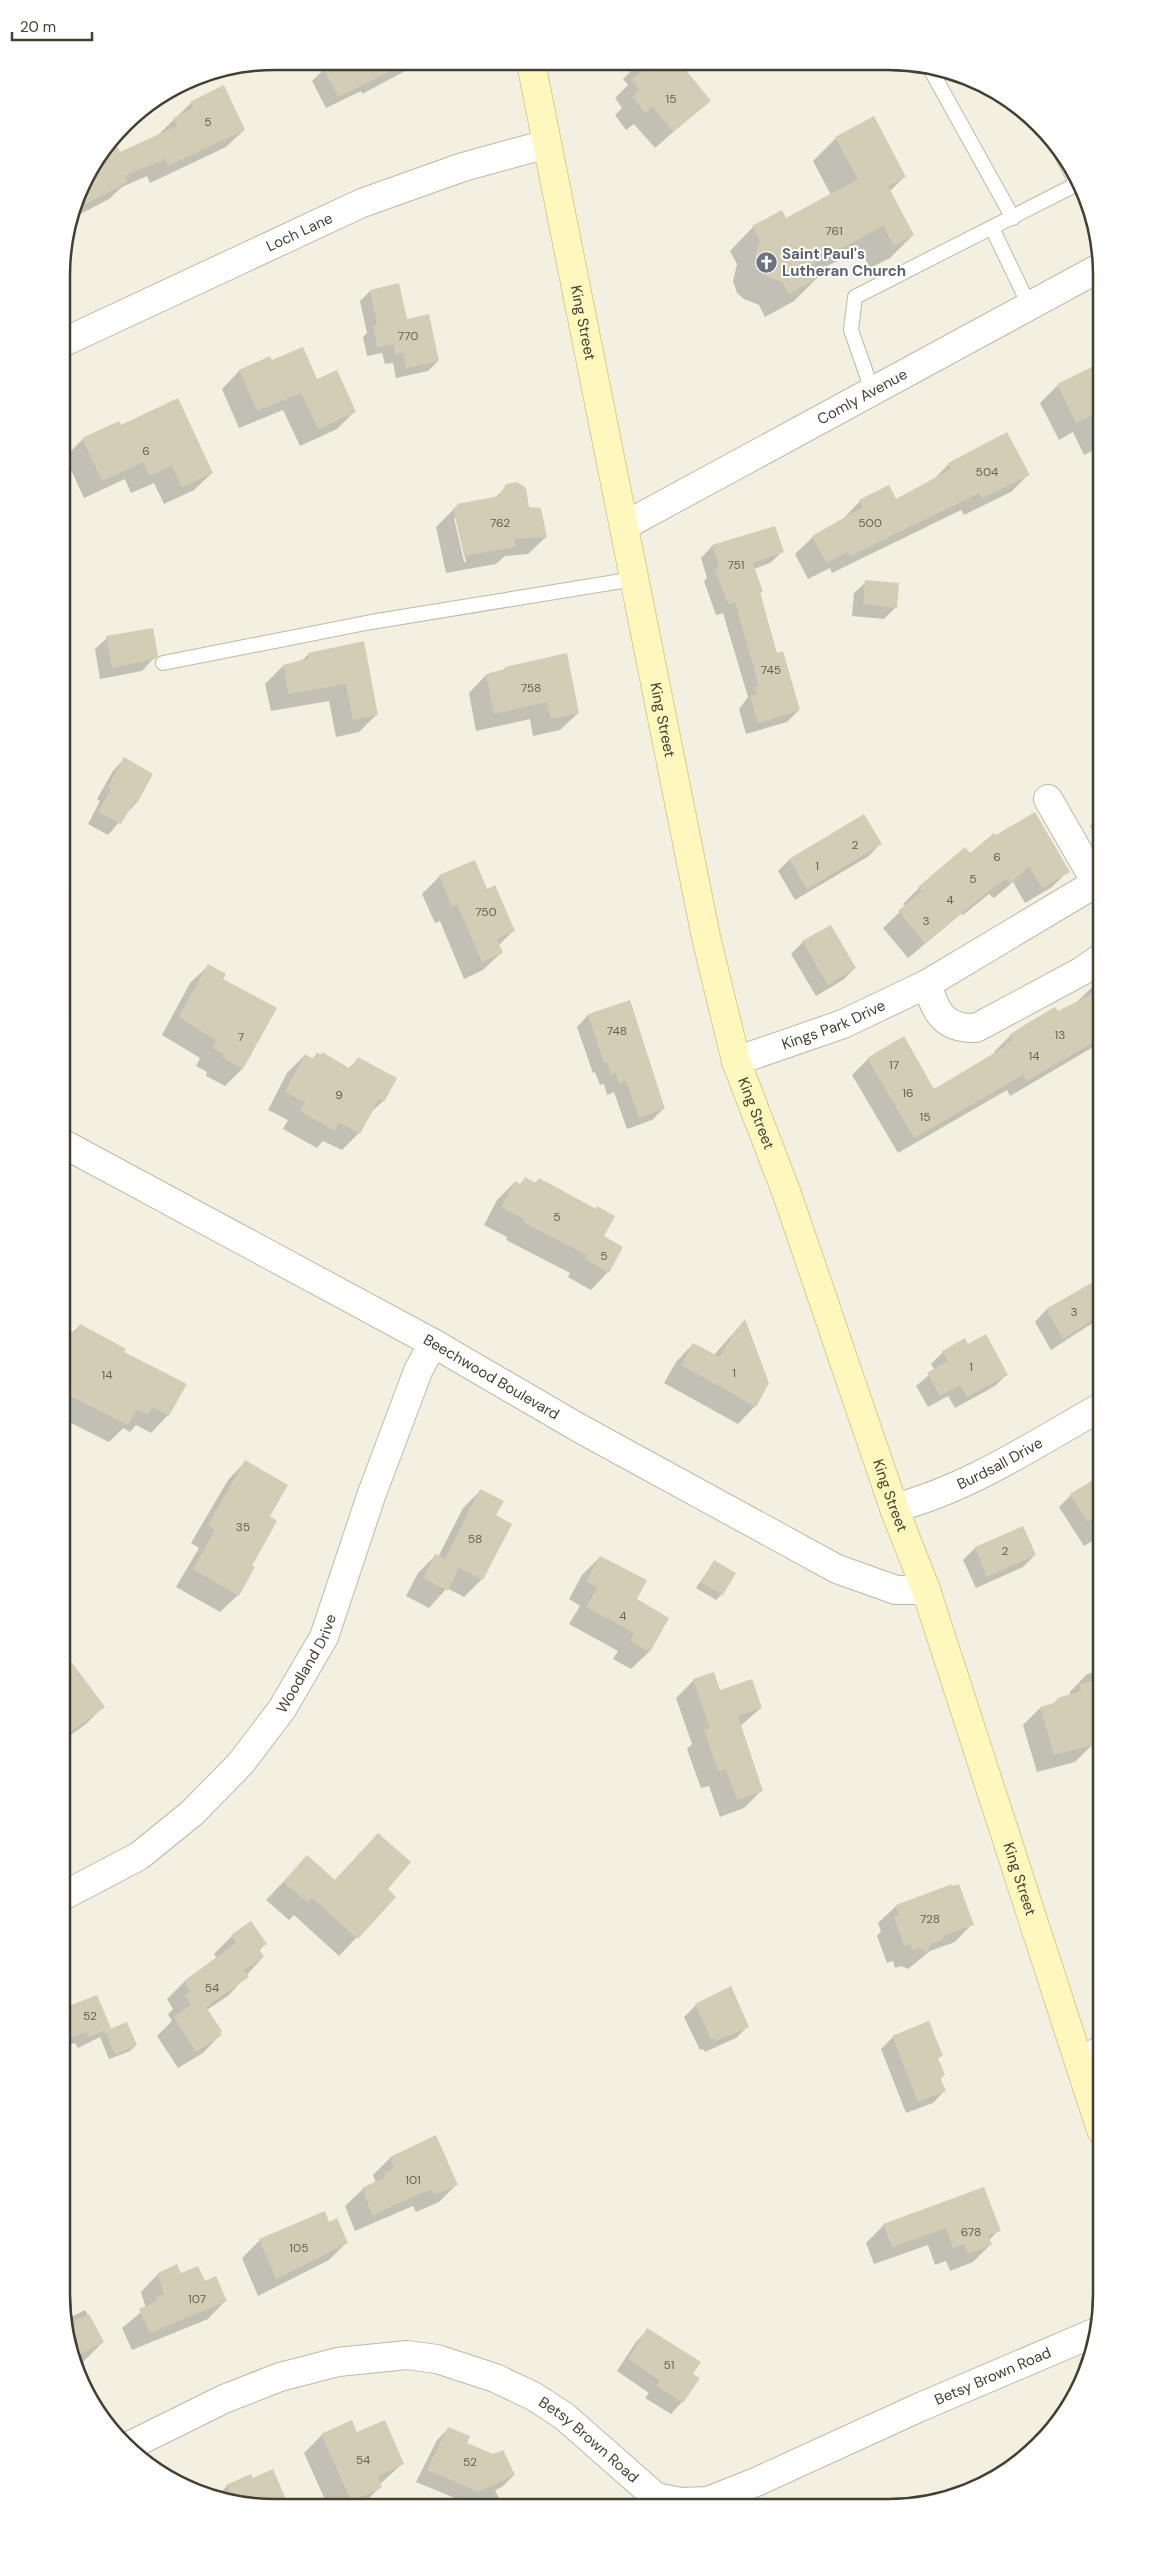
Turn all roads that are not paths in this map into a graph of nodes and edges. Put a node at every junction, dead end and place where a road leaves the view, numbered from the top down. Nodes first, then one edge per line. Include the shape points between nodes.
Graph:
1 (532, 70) edge
2 (934, 75) edge
3 (547, 144) junction
4 (1073, 186) edge
5 (1012, 218) junction
6 (992, 228) junction
7 (1093, 271) edge
8 (1029, 305) junction
9 (70, 339) edge
10 (872, 390) junction
11 (624, 526) junction
12 (634, 579) junction
13 (162, 663) dead end
14 (1048, 799) dead end
15 (1093, 878) edge
16 (1093, 891) edge
17 (1093, 963) edge
18 (927, 984) junction
19 (736, 1061) junction
20 (70, 1147) edge
21 (433, 1342) junction
22 (1093, 1412) edge
23 (894, 1508) junction
24 (926, 1590) junction
25 (70, 1892) edge
26 (1090, 2056) edge
27 (1093, 2076) edge
28 (1089, 2335) edge
29 (135, 2443) edge
30 (663, 2499) edge
31 (713, 2499) edge

1 - 3 main road, King Street
2 - 5 lane
3 - 9 street, Loch Lane via 463,167 362,203
3 - 11 main road, King Street
4 - 5 lane
5 - 6 lane
6 - 8 lane
6 - 10 lane via 855,297 851,330
7 - 8 street, Comly Avenue
8 - 10 street, Comly Avenue
10 - 11 street, Comly Avenue
11 - 12 main road, King Street
12 - 13 lane via 371,622
12 - 19 main road, King Street via 706,937
14 - 15 street, Kings Park Drive
16 - 18 street, Kings Park Drive
17 - 18 street via 976,1028 962,1029 951,1024 936,1010
18 - 19 street, Kings Park Drive via 844,1024
19 - 23 main road, King Street via 787,1194
20 - 21 street, Beechwood Boulevard
21 - 24 street, Beechwood Boulevard via 579,1428 837,1570 896,1590
21 - 25 street, Woodland Drive via 418,1371 371,1496 324,1637 282,1708 241,1763 192,1813 139,1856
22 - 23 street, Burdsall Drive via 968,1481 923,1501
23 - 24 main road, King Street
24 - 26 main road, King Street
26 - 27 main road, King Street
28 - 31 street, Betsy Brown Road
29 - 30 street, Betsy Brown Road via 224,2399 280,2377 338,2362 407,2355 437,2359 496,2378 533,2396 564,2416 656,2497

